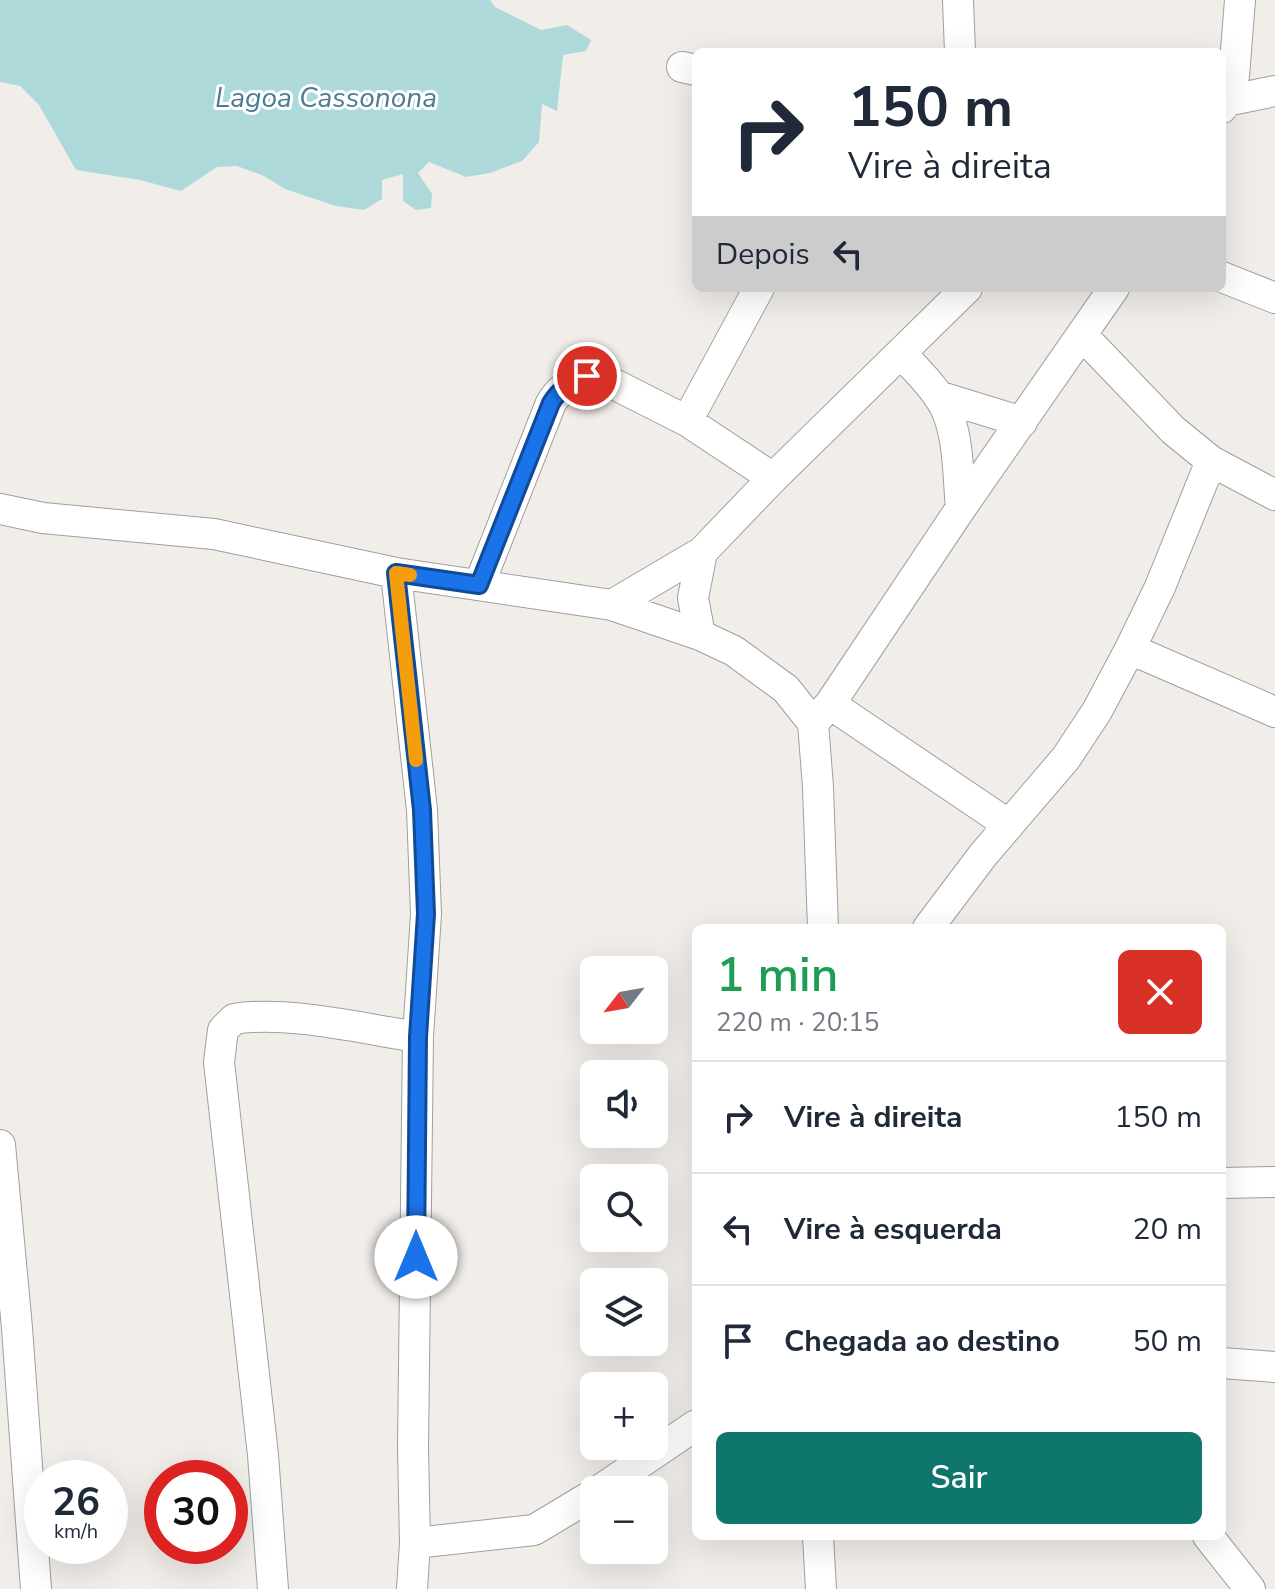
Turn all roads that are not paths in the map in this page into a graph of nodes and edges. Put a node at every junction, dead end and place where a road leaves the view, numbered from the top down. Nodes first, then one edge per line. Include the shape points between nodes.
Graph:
1 (958, 0) edge
2 (1240, 0) edge
3 (960, 48) edge
4 (1275, 91) edge
5 (1226, 98) edge
6 (1226, 103) edge
7 (1226, 279) edge
8 (757, 292) edge
9 (963, 292) edge
10 (1111, 292) edge
11 (1275, 298) edge
12 (1083, 336) junction
13 (902, 354) junction
14 (938, 396) junction
15 (687, 421) junction
16 (1022, 422) junction
17 (1211, 461) junction
18 (773, 478) junction
19 (1275, 495) edge
20 (961, 508) junction
21 (0, 509) edge
22 (702, 552) junction
23 (396, 573) junction
24 (479, 585) junction
25 (612, 605) junction
26 (700, 635) junction
27 (1130, 649) junction
28 (1275, 712) edge
29 (822, 714) junction
30 (1009, 825) junction
31 (823, 924) edge
32 (931, 924) edge
33 (418, 1037) junction
34 (0, 1145) edge
35 (1275, 1182) edge
36 (1226, 1183) edge
37 (1226, 1363) edge
38 (1275, 1367) edge
39 (692, 1428) edge
40 (621, 1476) edge
41 (580, 1502) edge
42 (818, 1540) edge
43 (1211, 1540) edge
44 (415, 1543) junction
45 (36, 1589) edge
46 (273, 1589) edge
47 (412, 1589) edge
48 (821, 1589) edge
49 (1250, 1589) edge

1 - 3 street
2 - 5 street via 1234,76
4 - 6 street
7 - 11 street
8 - 15 street
9 - 13 street
10 - 12 street
12 - 16 street
12 - 17 street via 1143,401
13 - 14 street
13 - 18 street
14 - 16 street
14 - 20 street via 953,433
15 - 18 street
15 - 24 street via 600,377 587,376 558,392
16 - 20 street
17 - 19 street
17 - 27 street
18 - 22 street
20 - 29 street
21 - 23 street via 214,534
22 - 25 street
22 - 26 street via 693,598
23 - 24 street
23 - 33 street via 422,810 426,914
24 - 25 street
25 - 26 street
26 - 29 street via 734,651
27 - 28 street
27 - 30 street via 1081,737
29 - 30 street
29 - 31 street
30 - 32 street
33 - 44 street
33 - 46 street via 252,1018 234,1019 223,1030 219,1062
34 - 45 street
35 - 36 street
37 - 38 street
39 - 40 street
41 - 44 street via 534,1530
42 - 48 street
43 - 49 street
44 - 47 street

